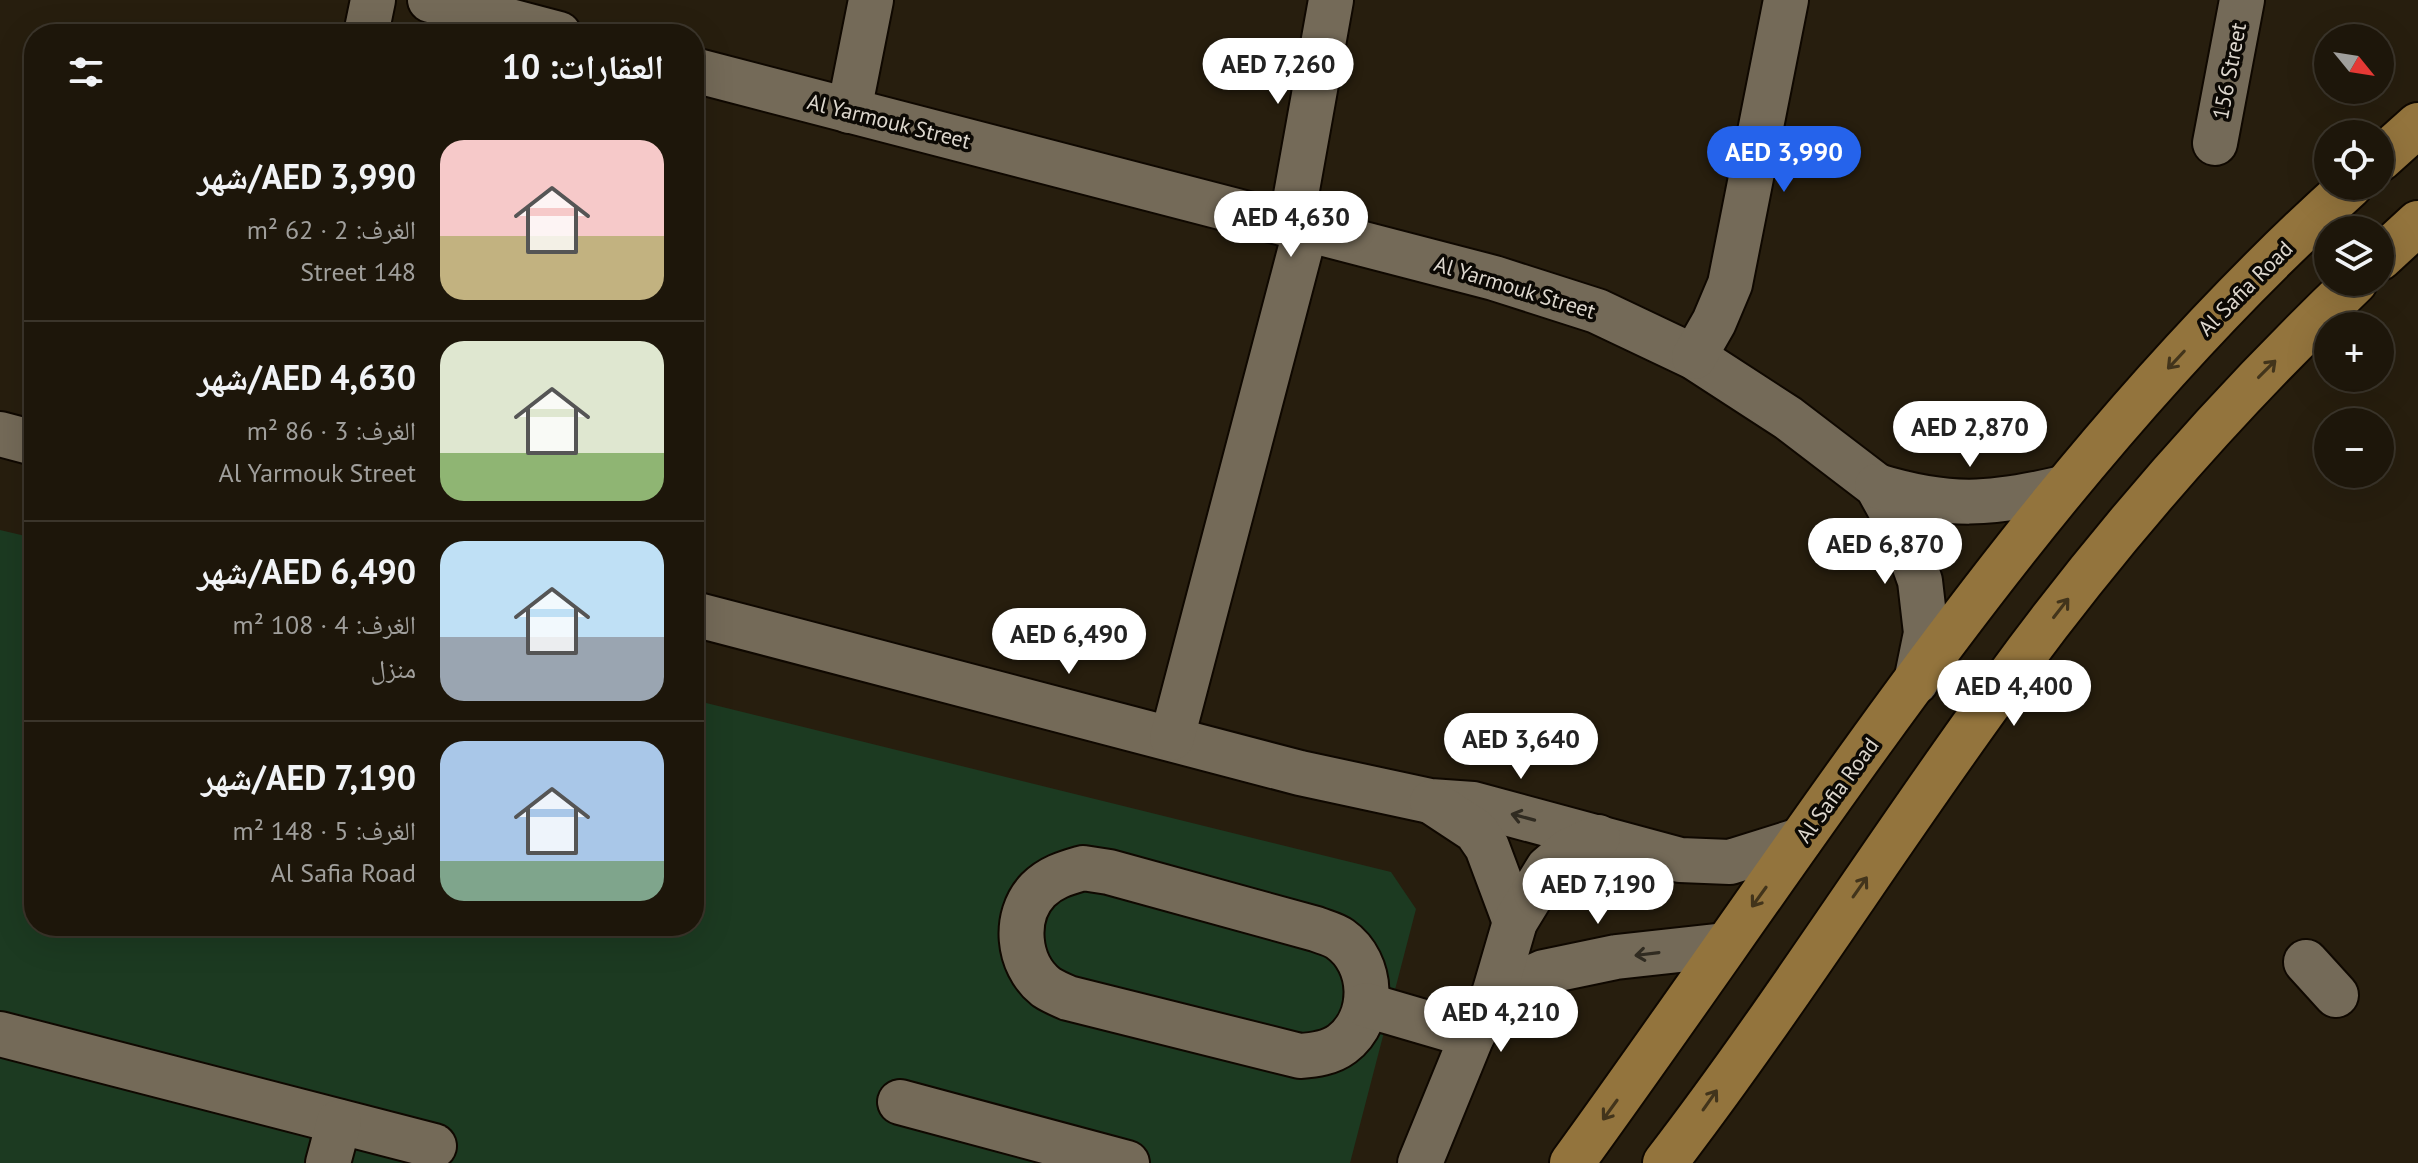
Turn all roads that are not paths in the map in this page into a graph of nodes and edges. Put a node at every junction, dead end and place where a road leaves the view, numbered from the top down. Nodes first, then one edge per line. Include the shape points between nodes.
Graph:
1 (373, 0) edge
2 (430, 0) edge
3 (871, 0) edge
4 (1331, 0) edge
5 (1786, 0) edge
6 (2242, 0) edge
7 (368, 24) edge
8 (521, 24) edge
9 (704, 73) edge
10 (849, 111) junction
11 (2418, 125) edge
12 (2215, 143) dead end
13 (2394, 146) edge
14 (2336, 200) edge
15 (2418, 223) edge
16 (1299, 225) junction
17 (2394, 245) edge
18 (2341, 296) edge
19 (1694, 357) junction
20 (0, 434) edge
21 (24, 440) edge
22 (1877, 486) junction
23 (2063, 488) junction
24 (704, 617) edge
25 (1916, 682) junction
26 (1172, 738) junction
27 (1430, 801) junction
28 (1598, 837) junction
29 (1800, 840) junction
30 (1515, 922) junction
31 (1725, 945) junction
32 (2306, 962) dead end
33 (1494, 994) junction
34 (2336, 995) dead end
35 (1366, 1005) junction
36 (0, 1034) edge
37 (1472, 1036) junction
38 (900, 1102) dead end
39 (339, 1122) junction
40 (434, 1146) dead end
41 (328, 1163) edge
42 (1127, 1163) edge
43 (1420, 1163) edge
44 (1572, 1163) edge
45 (1665, 1163) edge

1 - 7 street
2 - 8 street
3 - 10 street
4 - 16 street
5 - 19 street via 1730,284
6 - 12 street, 156 Street
9 - 10 street, Al Yarmouk Street
10 - 16 street, Al Yarmouk Street
11 - 13 main road
14 -> 23 main road, Al Safia Road via 2232,300
15 - 17 main road
16 - 19 street, Al Yarmouk Street via 1597,311
16 - 26 street
45 -> 18 main road via 2005,682 2118,536 2249,386
19 - 22 street, Al Yarmouk Street via 1788,418
20 - 21 street
22 - 23 street, Al Yarmouk Street via 1922,500 1969,504
22 - 25 street, Al Yarmouk Street via 1903,533 1920,581 1926,633
23 - 25 main road, Al Safia Road
24 - 26 street
25 - 29 main road, Al Safia Road
26 - 27 street
28 -> 27 street via 1473,804
27 - 30 street via 1476,831
28 - 29 street via 1705,863 1754,856
28 - 30 street via 1548,868
29 -> 31 main road, Al Safia Road
30 - 33 street
31 -> 33 street via 1616,957 1544,972
31 -> 44 main road, Al Safia Road
32 - 34 street
33 - 37 street
35 - 35 street via 1367,979 1357,956 1339,938 1109,872 1083,868 1058,875 1037,891 1024,914 1020,941 1028,966 1045,986 1068,998 1300,1056 1322,1054 1343,1043 1358,1026
35 - 37 street
36 - 39 street
37 - 43 street
38 - 42 street
39 - 40 street
39 - 41 street

